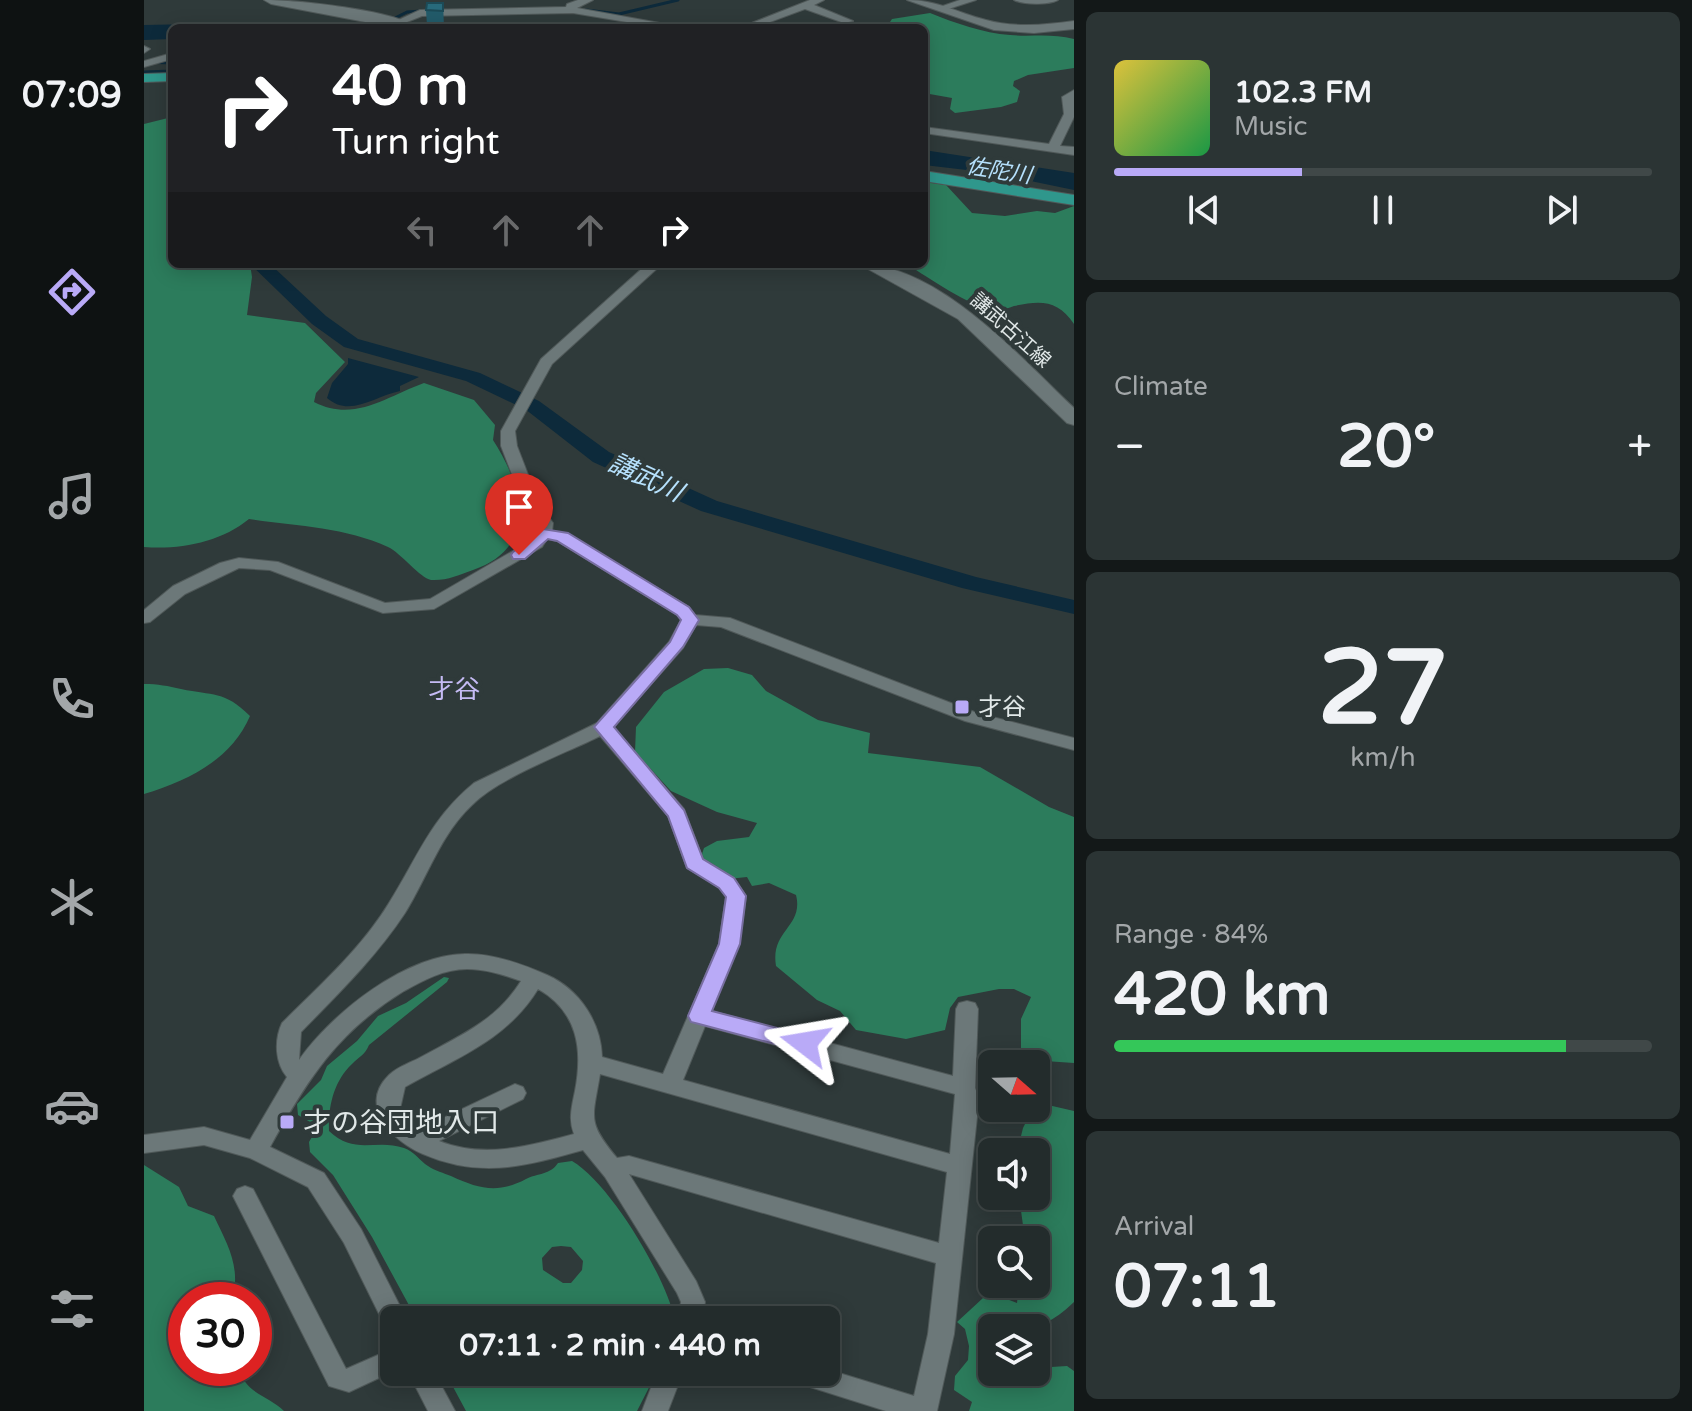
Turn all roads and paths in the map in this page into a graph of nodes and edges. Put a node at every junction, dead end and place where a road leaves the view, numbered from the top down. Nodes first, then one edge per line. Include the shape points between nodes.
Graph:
1 (271, 0) edge
2 (588, 0) edge
3 (819, 0) edge
4 (914, 0) edge
5 (971, 0) edge
6 (1019, 0) edge
7 (1053, 0) edge
8 (804, 5) junction
9 (942, 8) junction
10 (572, 9) junction
11 (848, 21) dead end
12 (397, 23) edge
13 (659, 24) edge
14 (754, 24) edge
15 (1074, 25) edge
16 (144, 57) edge
17 (166, 58) edge
18 (144, 64) edge
19 (168, 77) edge
20 (144, 78) edge
21 (1074, 93) edge
22 (928, 131) edge
23 (1053, 148) junction
24 (1074, 151) edge
25 (928, 177) edge
26 (1074, 200) edge
27 (650, 268) edge
28 (876, 268) edge
29 (1074, 419) edge
30 (543, 534) junction
31 (144, 618) edge
32 (690, 620) junction
33 (603, 727) junction
34 (1074, 744) edge
35 (534, 978) junction
36 (967, 1009) dead end
37 (699, 1016) junction
38 (593, 1063) junction
39 (299, 1076) junction
40 (670, 1084) junction
41 (964, 1088) junction
42 (515, 1093) dead end
43 (588, 1139) junction
44 (417, 1141) junction
45 (144, 1144) edge
46 (256, 1151) junction
47 (959, 1166) junction
48 (611, 1168) junction
49 (245, 1196) dead end
50 (949, 1256) junction
51 (388, 1306) edge
52 (692, 1306) edge
53 (380, 1366) edge
54 (840, 1385) edge
55 (429, 1386) edge
56 (665, 1386) edge
57 (442, 1411) edge
58 (655, 1411) edge
59 (924, 1411) edge

1 - 12 main road
2 - 10 street
3 - 8 street
4 - 9 main road
5 - 9 street
6 - 7 street
8 - 11 street
8 - 14 street
9 - 15 main road via 1003,27
10 - 12 street via 420,13
10 - 13 street
16 - 17 street
17 - 18 street
19 - 20 main road
21 - 23 street via 1068,97 1070,114
22 - 23 street
23 - 24 street
25 - 26 main road
27 - 30 street via 549,357 507,439 531,503 545,523
28 - 29 main road, 講武古江線 via 964,315
30 - 31 street via 519,555 434,604 383,608 272,565 239,563 179,590
30 - 32 street via 562,537
32 - 33 street via 677,644
32 - 34 street via 724,622 971,717
33 - 37 street via 677,814 694,863 727,883 736,896 729,944
33 - 39 street via 481,787 446,820 397,908 357,961 290,1029 288,1063
35 - 38 street via 560,990 576,1011
35 - 39 street via 479,960 437,965 352,1014 333,1030
35 - 44 street via 497,1025 397,1081 389,1110 396,1125
36 - 41 street
37 - 40 street
37 - 41 street
38 - 40 street
38 - 43 street via 582,1116
39 - 46 street
40 - 47 street
41 - 47 street via 968,1098
42 - 44 street
43 - 44 street via 484,1162 449,1156
43 - 48 street
45 - 46 street via 204,1136
46 - 51 street via 316,1180 353,1236
47 - 50 street
48 - 50 street via 629,1165
48 - 52 street via 687,1288
49 - 53 street via 338,1378 349,1381
50 - 59 street via 940,1345
54 - 59 street
55 - 57 street
56 - 58 street

